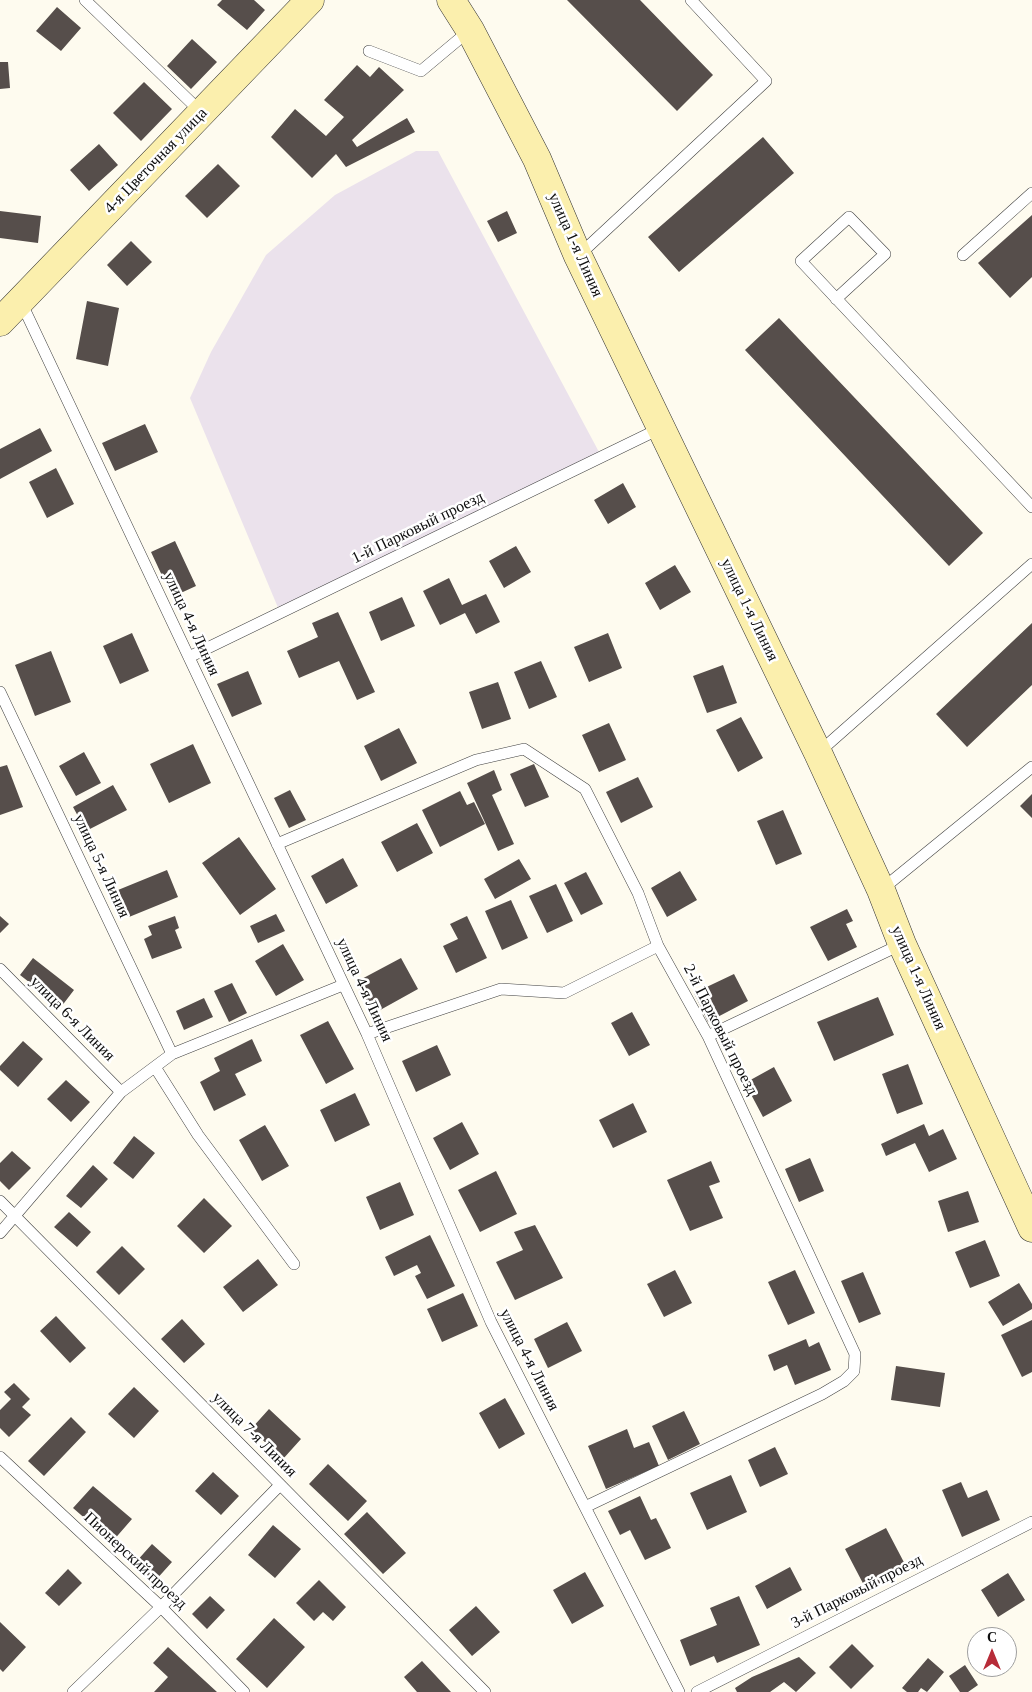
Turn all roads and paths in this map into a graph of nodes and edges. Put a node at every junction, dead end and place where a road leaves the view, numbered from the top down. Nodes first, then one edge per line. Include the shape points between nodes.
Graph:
1 (85, 0) edge
2 (310, 0) edge
3 (451, 0) edge
4 (691, 0) edge
5 (470, 30) junction
6 (369, 51) dead end
7 (202, 114) junction
8 (1032, 193) edge
9 (963, 255) dead end
10 (578, 256) junction
11 (836, 299) junction
12 (7, 312) edge
13 (661, 428) junction
14 (1032, 507) edge
15 (1032, 564) edge
16 (189, 657) junction
17 (0, 692) edge
18 (818, 753) junction
19 (1032, 767) edge
20 (277, 844) junction
21 (881, 890) junction
22 (902, 944) junction
23 (658, 946) junction
24 (0, 969) edge
25 (343, 985) junction
26 (367, 1034) junction
27 (708, 1036) junction
28 (172, 1054) junction
29 (155, 1068) junction
30 (121, 1092) junction
31 (0, 1201) edge
32 (15, 1216) junction
33 (1032, 1228) edge
34 (0, 1233) edge
35 (294, 1264) dead end
36 (0, 1457) edge
37 (280, 1485) junction
38 (585, 1507) junction
39 (1032, 1522) edge
40 (161, 1607) junction
41 (73, 1692) edge
42 (244, 1692) edge
43 (485, 1692) edge
44 (679, 1692) edge
45 (697, 1692) edge

1 - 7 lane
2 - 7 main road, 4-я Цветочная улица
3 - 5 main road, улица 1-я Линия
4 - 10 lane via 766,81
5 - 6 lane via 421,72
5 - 10 main road, улица 1-я Линия via 537,159
7 - 12 main road, 4-я Цветочная улица
8 - 9 lane
10 - 13 main road, улица 1-я Линия
11 - 11 lane via 801,261 848,217 885,254
11 - 14 lane
12 - 16 lane, улица 4-я Линия
13 - 16 lane, 1-й Парковый проезд
13 - 18 main road, улица 1-я Линия
15 - 18 lane
16 - 20 lane, улица 4-я Линия
17 - 28 lane, улица 5-я Линия
18 - 21 main road, улица 1-я Линия
19 - 21 lane
20 - 23 lane, 2-й Парковый проезд via 476,760 524,749 585,789 638,893
20 - 25 lane, улица 4-я Линия
21 - 22 main road, улица 1-я Линия
22 - 27 lane
22 - 33 main road, улица 1-я Линия
23 - 26 lane via 564,993 501,989
23 - 27 lane, 2-й Парковый проезд
24 - 30 lane, улица 6-я Линия
25 - 26 lane, улица 4-я Линия
25 - 28 lane
26 - 38 lane, улица 4-я Линия via 491,1322
27 - 38 lane, 2-й Парковый проезд via 855,1354 854,1372 844,1381
28 - 29 lane
29 - 30 lane
29 - 35 lane via 198,1135
30 - 32 lane
31 - 32 lane, улица 7-я Линия
32 - 34 lane
32 - 37 lane, улица 7-я Линия
36 - 40 lane, Пионерский проезд
37 - 40 lane
37 - 43 lane, улица 7-я Линия
38 - 44 lane, улица 4-я Линия
39 - 45 lane, 3-й Парковый проезд
40 - 41 lane
40 - 42 lane, Пионерский проезд

